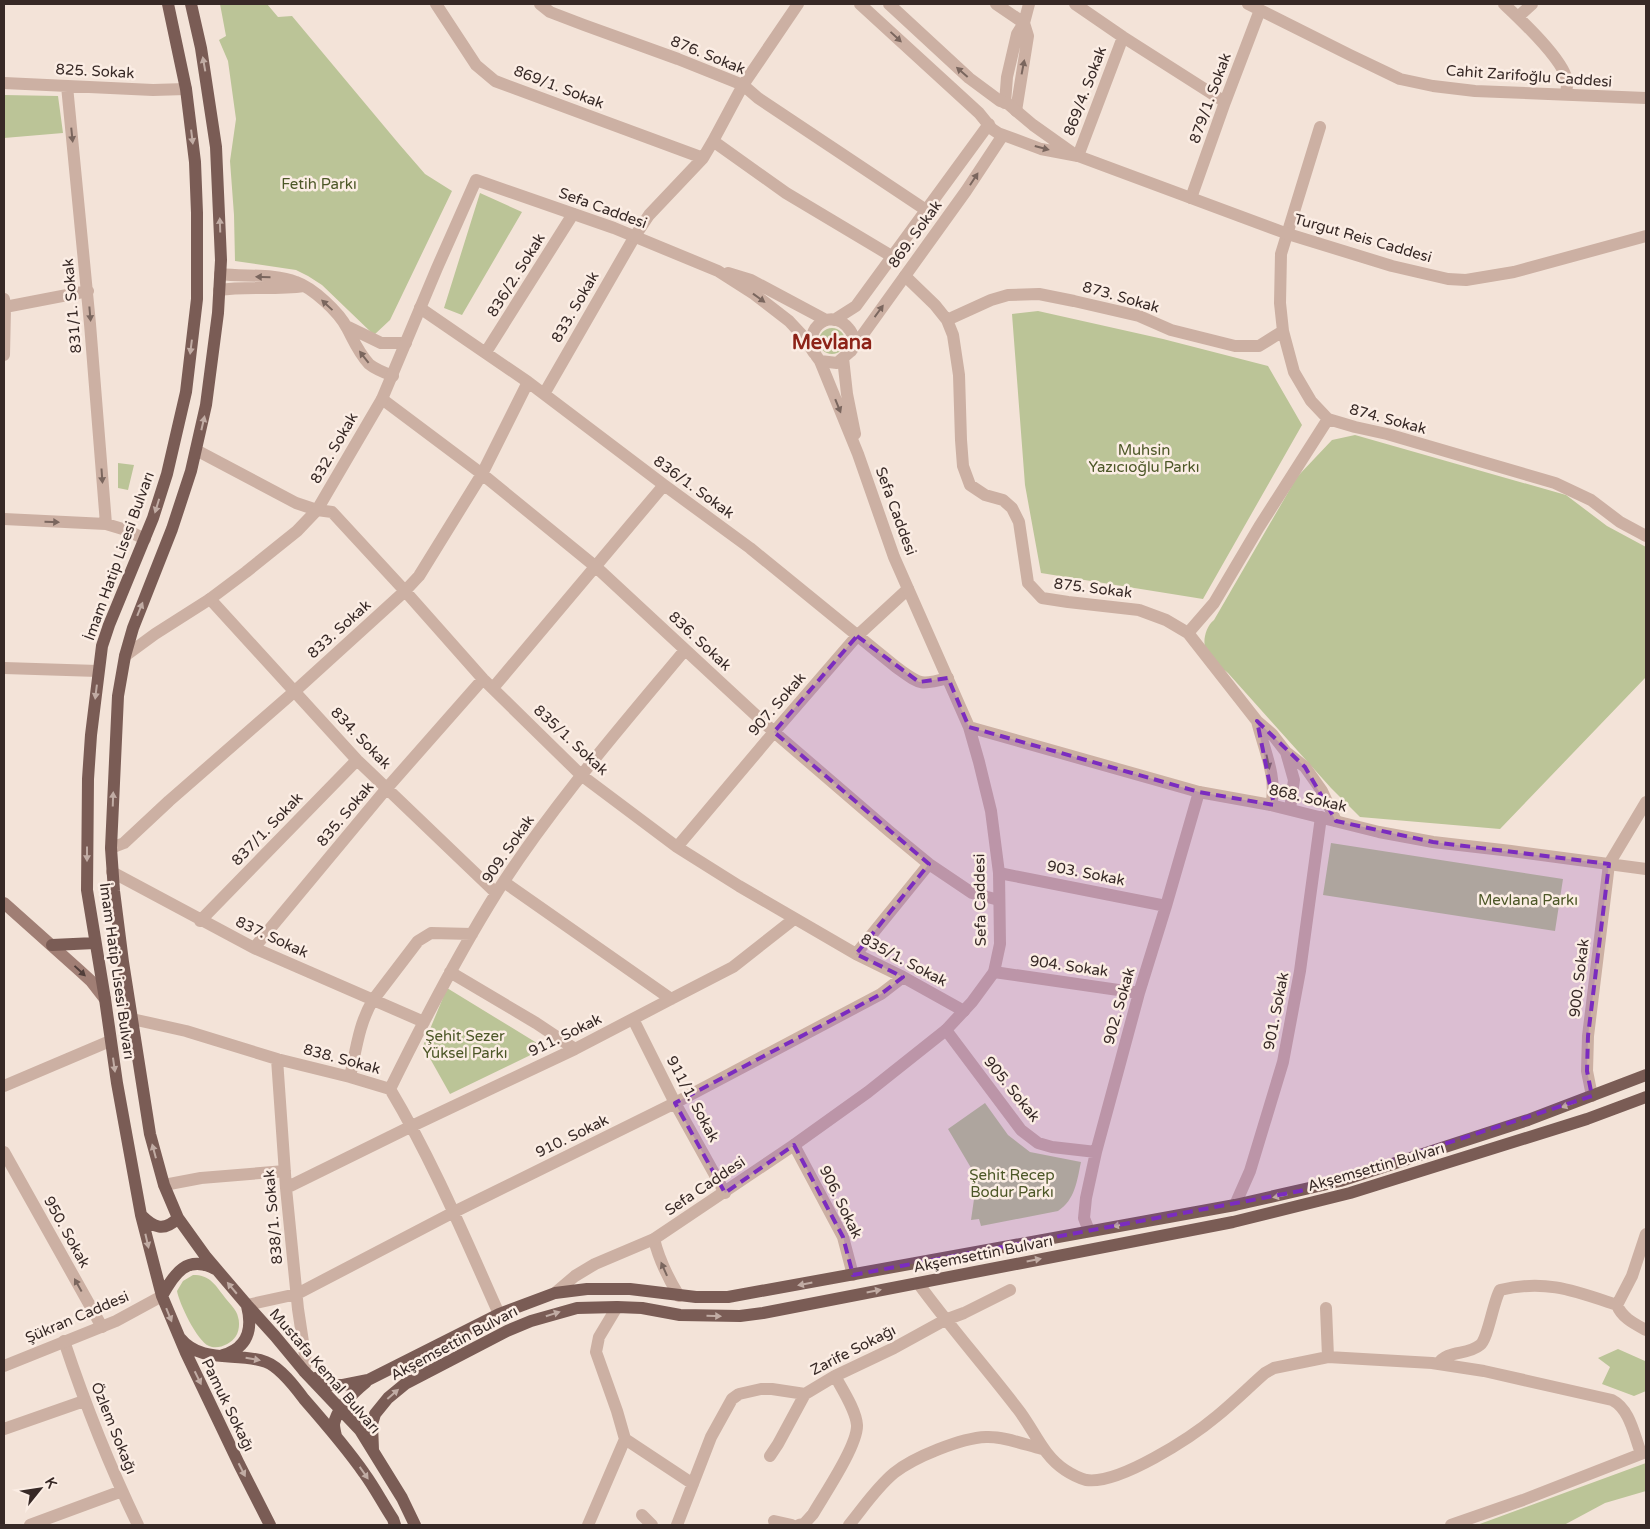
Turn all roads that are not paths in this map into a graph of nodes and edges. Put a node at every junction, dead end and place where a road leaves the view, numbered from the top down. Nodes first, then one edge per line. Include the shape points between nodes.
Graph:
1 (168, 4) edge
2 (192, 4) edge
3 (436, 4) edge
4 (540, 4) edge
5 (798, 4) edge
6 (860, 4) edge
7 (889, 4) edge
8 (996, 4) edge
9 (1029, 4) edge
10 (1076, 4) edge
11 (1504, 4) edge
12 (1532, 4) edge
13 (1254, 7) edge
14 (1518, 17) junction
15 (1024, 23) junction
16 (1123, 37) junction
17 (4, 83) edge
18 (743, 85) junction
19 (67, 86) junction
20 (186, 89) junction
21 (1566, 95) junction
22 (1646, 98) edge
23 (1003, 102) junction
24 (1225, 102) junction
25 (1017, 113) junction
26 (988, 122) junction
27 (1320, 127) dead end
28 (1006, 135) junction
29 (713, 142) junction
30 (1078, 156) junction
31 (703, 158) junction
32 (476, 180) joint
33 (1192, 198) junction
34 (926, 210) junction
35 (572, 214) junction
36 (1288, 234) junction
37 (635, 236) junction
38 (1646, 236) edge
39 (893, 257) junction
40 (718, 271) junction
41 (220, 274) junction
42 (905, 276) junction
43 (304, 286) junction
44 (88, 290) junction
45 (219, 290) junction
46 (197, 299) junction
47 (5, 303) edge
48 (420, 308) junction
49 (830, 320) junction
50 (947, 320) junction
51 (346, 326) junction
52 (1283, 331) junction
53 (4, 339) edge
54 (406, 343) junction
55 (486, 352) junction
56 (847, 354) junction
57 (4, 355) edge
58 (817, 357) junction
59 (393, 376) junction
60 (528, 382) junction
61 (544, 394) junction
62 (382, 399) junction
63 (1328, 419) junction
64 (196, 450) junction
65 (858, 454) junction
66 (482, 474) junction
67 (664, 486) junction
68 (317, 510) junction
69 (4, 520) edge
70 (106, 524) junction
71 (1646, 536) edge
72 (145, 539) junction
73 (596, 567) junction
74 (908, 589) junction
75 (405, 591) junction
76 (210, 599) junction
77 (1188, 633) junction
78 (857, 636) junction
79 (686, 650) junction
80 (125, 656) junction
81 (4, 668) edge
82 (98, 671) junction
83 (948, 678) junction
84 (483, 679) junction
85 (493, 688) junction
86 (295, 691) junction
87 (1257, 721) junction
88 (969, 727) junction
89 (774, 732) junction
90 (1286, 752) junction
91 (357, 760) junction
92 (581, 775) junction
93 (388, 788) junction
94 (1199, 792) junction
95 (1646, 802) edge
96 (1271, 805) junction
97 (1290, 809) junction
98 (1321, 817) junction
99 (1336, 821) junction
100 (677, 847) junction
101 (111, 848) junction
102 (929, 864) junction
103 (1609, 864) junction
104 (1646, 869) edge
105 (112, 872) junction
106 (999, 873) junction
107 (504, 882) junction
108 (496, 894) junction
109 (999, 900) junction
110 (4, 902) edge
111 (1166, 906) junction
112 (794, 919) junction
113 (200, 921) junction
114 (472, 934) junction
115 (95, 943) junction
116 (52, 946) junction
117 (254, 948) junction
118 (856, 954) junction
119 (450, 972) junction
120 (994, 972) junction
121 (903, 977) junction
122 (1139, 993) junction
123 (105, 999) junction
124 (671, 999) junction
125 (373, 1000) junction
126 (964, 1011) junction
127 (132, 1019) junction
128 (633, 1019) junction
129 (424, 1022) junction
130 (946, 1030) junction
131 (110, 1041) junction
132 (575, 1049) junction
133 (277, 1059) junction
134 (1646, 1075) edge
135 (350, 1077) junction
136 (4, 1086) edge
137 (390, 1089) junction
138 (1592, 1096) junction
139 (1646, 1097) edge
140 (676, 1104) junction
141 (412, 1126) junction
142 (794, 1145) junction
143 (4, 1152) edge
144 (1096, 1152) junction
145 (285, 1171) junction
146 (164, 1186) junction
147 (286, 1188) junction
148 (724, 1193) junction
149 (1235, 1205) junction
150 (454, 1212) junction
151 (141, 1215) junction
152 (178, 1218) junction
153 (1089, 1230) junction
154 (1646, 1234) edge
155 (654, 1240) junction
156 (217, 1270) junction
157 (853, 1275) junction
158 (918, 1283) junction
159 (1010, 1290) dead end
160 (555, 1293) junction
161 (296, 1294) junction
162 (162, 1296) junction
163 (678, 1296) junction
164 (247, 1305) junction
165 (1617, 1306) junction
166 (617, 1307) junction
167 (1326, 1308) dead end
168 (500, 1314) junction
169 (945, 1320) junction
170 (102, 1327) junction
171 (1646, 1330) edge
172 (507, 1331) junction
173 (177, 1334) junction
174 (64, 1341) junction
175 (218, 1356) junction
176 (1328, 1357) junction
177 (1438, 1364) junction
178 (4, 1366) edge
179 (304, 1371) junction
180 (835, 1376) junction
181 (368, 1380) junction
182 (805, 1394) junction
183 (84, 1401) junction
184 (341, 1410) junction
185 (4, 1429) edge
186 (336, 1436) junction
187 (625, 1440) junction
188 (1042, 1449) junction
189 (374, 1452) junction
190 (1644, 1453) edge
191 (770, 1456) dead end
192 (693, 1484) junction
193 (122, 1491) junction
194 (642, 1515) dead end
195 (774, 1521) dead end
196 (30, 1525) edge
197 (138, 1525) edge
198 (270, 1525) edge
199 (395, 1525) edge
200 (415, 1525) edge
201 (588, 1525) edge
202 (652, 1525) edge
203 (677, 1525) edge
204 (792, 1525) edge
205 (799, 1525) edge
206 (849, 1525) edge
207 (1451, 1525) edge

1 - 20 main road, İmam Hatip Lisesi Bulvarı
41 -> 2 main road, İmam Hatip Lisesi Bulvarı via 216,147
3 - 31 street, 869/1. Sokak via 476,65 495,81
4 - 18 street, 876. Sokak via 567,19
5 - 18 street, 833. Sokak
6 -> 26 street
23 -> 7 street via 954,66
8 - 15 street
9 - 15 street, 869. Sokak
10 - 16 street
11 - 14 street
12 - 14 street
13 - 21 street, Cahit Zarifoğlu Caddesi via 1400,79 1475,92
13 - 24 street, 879/1. Sokak
14 - 21 street via 1561,67 1568,80
15 - 23 street, 869. Sokak via 1017,34
25 -> 15 street, 869. Sokak via 1028,36
16 - 24 street
16 - 30 street, 869/4. Sokak
17 - 19 street, 825. Sokak
18 - 29 street, 833. Sokak
18 - 34 street, 876. Sokak
19 - 20 street, 825. Sokak
19 -> 44 street, 831/1. Sokak
20 -> 46 main road, İmam Hatip Lisesi Bulvarı via 195,162
21 - 22 street, Cahit Zarifoğlu Caddesi
23 - 25 street
23 - 26 street, 869. Sokak via 988,113
24 - 33 street, 879/1. Sokak
25 - 28 street, 869. Sokak via 1020,124
25 - 30 street, Turgut Reis Caddesi
26 - 28 street via 992,129
26 - 34 street, 869. Sokak
27 - 36 street
28 -> 30 street, Turgut Reis Caddesi via 1042,149
42 -> 28 street, 869. Sokak
29 - 31 street, 833. Sokak
29 - 39 street via 786,193
30 - 33 street, Turgut Reis Caddesi
31 - 37 street, 833. Sokak via 649,215
32 - 35 street, Sefa Caddesi
32 - 48 street, 832. Sokak
33 - 36 street, Turgut Reis Caddesi
34 - 39 street, 869. Sokak
35 - 37 street, Sefa Caddesi
35 - 55 street, 836/2. Sokak
36 - 38 street, Turgut Reis Caddesi via 1392,266 1466,280 1514,272
36 - 52 street via 1281,254
37 - 40 street, Sefa Caddesi
37 - 61 street, 833. Sokak
39 - 49 street, 869. Sokak via 856,306
40 - 49 street, Sefa Caddesi via 751,280
40 -> 58 street, Sefa Caddesi via 790,321
43 -> 41 street via 276,277
41 - 45 main road, İmam Hatip Lisesi Bulvarı
42 - 50 street, 875. Sokak
56 -> 42 street, 869. Sokak
43 - 45 street
51 -> 43 street via 330,307
44 - 47 street
44 -> 70 street, 831/1. Sokak
45 - 46 main road
64 -> 45 main road, İmam Hatip Lisesi Bulvarı via 206,405
46 -> 72 main road, İmam Hatip Lisesi Bulvarı via 186,392 167,474
47 - 53 street
48 - 54 street, 832. Sokak
48 - 55 street, 836/1. Sokak
49 - 56 street, Sefa Caddesi via 844,324 854,338
49 - 58 street via 821,322 814,329 811,338
50 - 52 street, 873. Sokak via 1008,295 1039,294 1139,316 1171,330 1235,346 1259,346
50 - 77 street, 875. Sokak via 953,335 959,375 963,466 970,485 985,495 1003,500 1012,508 1019,522 1028,583 1042,598 1139,610
51 - 54 street via 381,343
59 -> 51 street via 370,365 354,344
52 - 63 street via 1294,372 1311,401
53 - 57 street
54 - 59 street, 832. Sokak
55 - 60 street, 836/1. Sokak
56 - 58 street via 836,363
56 - 65 street, Sefa Caddesi via 847,394
58 -> 65 street, Sefa Caddesi
59 - 62 street, 832. Sokak
60 - 61 street, 836/1. Sokak
60 - 66 street, 833. Sokak
61 - 67 street, 836/1. Sokak
62 - 66 street, 836. Sokak
62 - 68 street, 832. Sokak
63 - 71 street, 874. Sokak via 1555,483 1591,500 1620,522
63 - 77 street, 874. Sokak via 1214,603
64 - 68 street, 835/1. Sokak via 296,503
80 -> 64 main road, İmam Hatip Lisesi Bulvarı via 185,492
65 - 74 street, Sefa Caddesi
66 - 73 street, 836. Sokak
66 - 75 street, 833. Sokak via 420,576
67 - 73 street
67 - 78 street, 836/1. Sokak via 750,548
68 - 75 street, 835/1. Sokak via 332,512
68 - 76 street, 832. Sokak via 297,531
69 -> 70 street
70 - 72 street
72 - 82 main road, İmam Hatip Lisesi Bulvarı via 109,625
73 - 79 street, 836. Sokak
73 - 85 street
74 - 78 street, 907. Sokak
74 - 83 street, Sefa Caddesi
75 - 84 street, 835/1. Sokak
75 - 86 street, 833. Sokak
76 - 80 street, 832. Sokak
76 - 86 street, 834. Sokak
77 - 87 street, 875. Sokak
78 - 83 street, 836/1. Sokak via 919,682 927,684
78 - 89 street, 907. Sokak
79 - 89 street, 836. Sokak
79 - 92 street, 909. Sokak
101 -> 80 main road, İmam Hatip Lisesi Bulvarı via 118,696
81 - 82 street
82 -> 115 main road, İmam Hatip Lisesi Bulvarı via 87,819 87,890
83 - 88 street, Sefa Caddesi
84 - 85 street, 835/1. Sokak
84 - 93 street, 835. Sokak
85 - 92 street, 835/1. Sokak
86 - 91 street, 834. Sokak
86 - 101 street, 833. Sokak via 124,843
87 - 90 street
87 -> 96 street via 1272,780
88 - 94 street, 868. Sokak
88 - 106 street, Sefa Caddesi via 991,810
89 - 100 street, 907. Sokak
89 - 102 street, 836. Sokak
90 - 97 street via 1294,780
90 - 99 street via 1305,767 1322,791
91 - 93 street, 834. Sokak
91 - 113 street, 837/1. Sokak
92 - 100 street, 835/1. Sokak
92 - 107 street, 909. Sokak
93 - 108 street, 834. Sokak
93 - 117 street, 835. Sokak
94 - 96 street, 868. Sokak
94 - 111 street, 902. Sokak
95 - 103 street
96 - 97 street, 868. Sokak
97 - 98 street, 868. Sokak
98 - 99 street, 868. Sokak
98 - 149 street, 901. Sokak via 1300,971 1283,1062 1250,1171
99 - 103 street, 868. Sokak via 1432,842
100 - 112 street, 835/1. Sokak
101 - 105 main road, İmam Hatip Lisesi Bulvarı
102 - 109 street, 836. Sokak via 972,893
102 - 118 street
103 - 104 street, 868. Sokak
103 - 138 street, 900. Sokak via 1588,1036 1587,1071
105 - 113 street, 837. Sokak
105 - 127 main road, İmam Hatip Lisesi Bulvarı
106 - 109 street, Sefa Caddesi
106 - 111 street, 903. Sokak
107 - 108 street, 909. Sokak
107 - 124 street
108 - 114 street, 909. Sokak
109 - 120 street, Sefa Caddesi via 1000,944
110 - 116 main road
111 - 122 street, 902. Sokak
112 - 118 street, 835/1. Sokak
112 - 124 street, 911. Sokak via 733,966
113 - 117 street, 837. Sokak
114 - 119 street, 909. Sokak
114 - 125 street via 431,933 418,941
115 - 116 main road
115 - 123 main road, İmam Hatip Lisesi Bulvarı
116 -> 123 main road via 91,981
117 - 125 street, 837. Sokak
118 - 121 street, 835/1. Sokak
119 - 129 street, 909. Sokak
119 - 132 street
120 - 122 street, 904. Sokak
120 - 126 street, Sefa Caddesi
121 - 126 street, 835/1. Sokak
121 - 140 street, 910. Sokak via 881,994
122 - 144 street, 902. Sokak
123 - 131 main road, İmam Hatip Lisesi Bulvarı
124 - 128 street, 911. Sokak
125 - 129 street, 837. Sokak
125 - 135 street via 361,1026
126 - 130 street, Sefa Caddesi
127 - 133 street, 838. Sokak via 186,1031
146 -> 127 main road, İmam Hatip Lisesi Bulvarı via 150,1134
128 - 132 street, 911. Sokak
128 - 140 street, 911/1. Sokak
129 - 137 street, 909. Sokak
130 - 142 street, Sefa Caddesi
130 - 144 street, 905. Sokak via 1021,1130 1038,1143
131 - 136 street
131 -> 151 main road, İmam Hatip Lisesi Bulvarı
132 - 141 street, 911. Sokak
133 - 135 street, 838. Sokak
133 - 145 street, 838/1. Sokak
134 - 138 main road, Akşemsettin Bulvarı
135 - 137 street, 838. Sokak
137 - 141 street, 838. Sokak
138 -> 149 main road, Akşemsettin Bulvarı via 1340,1181
158 -> 139 main road, Akşemsettin Bulvarı via 1233,1222 1350,1193 1587,1119
140 - 148 street, 911/1. Sokak
140 - 150 street, 910. Sokak
141 - 147 street, 911. Sokak
141 - 150 street, 838. Sokak
142 - 148 street, Sefa Caddesi
142 - 157 street, 906. Sokak via 843,1237
170 -> 143 street, 950. Sokak
144 - 153 street, 902. Sokak via 1084,1218
145 - 146 street via 201,1178
145 - 147 street, 838/1. Sokak
146 - 152 main road, İmam Hatip Lisesi Bulvarı
147 - 161 street, 838/1. Sokak
148 - 155 street, Sefa Caddesi
149 -> 153 main road, Akşemsettin Bulvarı
150 - 161 street, 910. Sokak
150 - 168 street, 838. Sokak
151 - 152 main road via 149,1223 161,1227
151 -> 162 main road, İmam Hatip Lisesi Bulvarı
152 - 156 main road, İmam Hatip Lisesi Bulvarı
153 - 157 main road, Akşemsettin Bulvarı
154 - 165 street via 1632,1276
155 - 160 street, Sefa Caddesi via 595,1264
163 -> 155 street
156 - 162 main road via 206,1264 186,1266 170,1280
164 -> 156 main road, Mustafa Kemal Bulvarı
157 -> 163 main road, Akşemsettin Bulvarı via 728,1297
166 -> 158 main road, Akşemsettin Bulvarı via 740,1316
158 - 169 street
159 - 169 street, Zarife Sokağı
160 - 163 main road, Akşemsettin Bulvarı via 630,1289
160 - 168 main road, Akşemsettin Bulvarı
161 - 164 street, 910. Sokak
161 - 179 street, 838/1. Sokak via 306,1362
162 - 170 street, Şükran Caddesi
162 -> 173 main road, Pamuk Sokağı
164 - 175 main road via 250,1325 244,1342 231,1352
164 - 179 main road, Mustafa Kemal Bulvarı
165 - 171 street via 1631,1322
165 - 177 street via 1564,1288 1545,1286 1500,1290 1482,1344 1446,1356
172 -> 166 main road, Akşemsettin Bulvarı via 577,1308
166 - 187 street via 599,1337 596,1352
167 - 176 street
168 - 172 main road
168 - 181 main road, Akşemsettin Bulvarı
169 - 180 street, Zarife Sokağı
169 - 188 street via 1019,1409
170 - 174 street, Şükran Caddesi
189 -> 172 main road, Akşemsettin Bulvarı via 372,1424 375,1414 388,1398 405,1384
173 - 175 main road via 186,1344 202,1353
173 -> 198 main road, Pamuk Sokağı
174 - 178 street, Şükran Caddesi
174 - 183 street, Özlem Sokağı
175 -> 186 main road via 267,1362 287,1378
176 - 177 street
176 - 188 street via 1274,1368 1265,1373 1189,1437 1124,1472 1087,1480 1064,1470
177 - 190 street via 1612,1400 1624,1410
179 - 181 main road via 327,1385
179 - 184 main road, Mustafa Kemal Bulvarı
180 - 182 street, Zarife Sokağı
180 - 205 street via 857,1425 854,1442 813,1514
181 - 184 main road
182 - 191 street
182 - 192 street, Zarife Sokağı via 772,1388 739,1394 732,1399 711,1437
183 - 185 street
183 - 193 street, Özlem Sokağı
184 - 186 main road via 334,1424
184 - 189 main road, Mustafa Kemal Bulvarı via 360,1430
186 -> 199 main road via 364,1473
187 - 192 street
187 - 201 street
188 - 206 street via 988,1437 968,1439 939,1449 895,1472
189 - 200 main road, Mustafa Kemal Bulvarı
190 - 207 street
192 - 203 street, Zarife Sokağı
193 - 196 street
193 - 197 street, Özlem Sokağı
194 - 202 street
195 - 204 street

